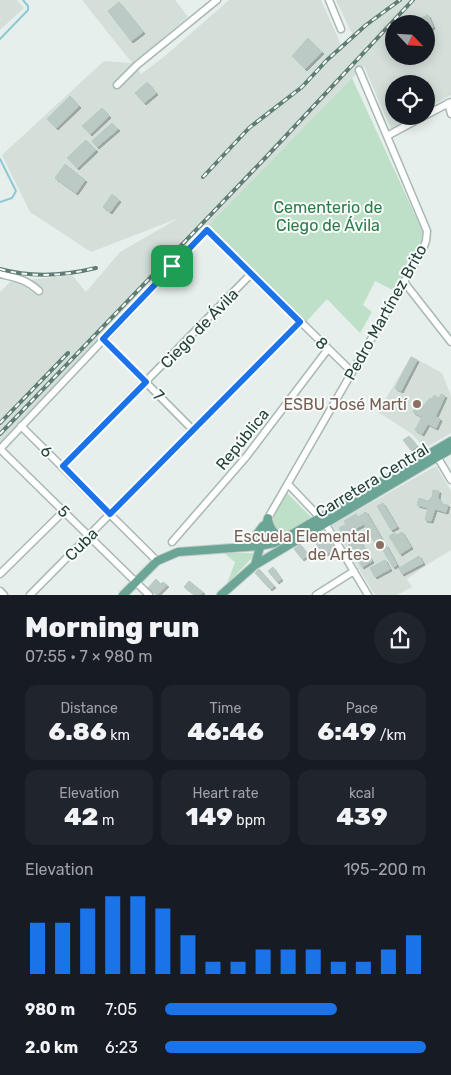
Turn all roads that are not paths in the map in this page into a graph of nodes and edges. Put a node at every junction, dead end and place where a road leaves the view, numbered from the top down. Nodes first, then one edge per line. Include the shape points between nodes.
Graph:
1 (217, 0) edge
2 (328, 0) edge
3 (341, 29) dead end
4 (359, 70) dead end
5 (117, 85) dead end
6 (449, 103) edge
7 (435, 111) edge
8 (451, 114) edge
9 (408, 125) edge
10 (387, 136) junction
11 (0, 274) edge
12 (251, 274) junction
13 (404, 282) junction
14 (39, 291) dead end
15 (300, 322) junction
16 (103, 339) junction
17 (451, 342) edge
18 (328, 349) junction
19 (352, 372) junction
20 (146, 382) junction
21 (21, 426) junction
22 (193, 430) junction
23 (451, 441) edge
24 (0, 449) edge
25 (451, 449) edge
26 (435, 454) junction
27 (63, 466) junction
28 (451, 480) edge
29 (288, 484) junction
30 (64, 511) junction
31 (110, 514) junction
32 (268, 518) junction
33 (322, 521) junction
34 (89, 536) junction
35 (287, 537) junction
36 (172, 542) dead end
37 (260, 546) junction
38 (247, 547) junction
39 (157, 562) junction
40 (255, 565) junction
41 (354, 571) junction
42 (0, 574) edge
43 (136, 582) junction
44 (0, 591) edge
45 (4, 595) edge
46 (30, 595) edge
47 (123, 595) edge
48 (149, 595) edge
49 (222, 595) edge
50 (316, 595) edge
51 (368, 595) edge

1 - 5 street
2 - 3 street
4 - 10 street, Pedro Martínez Brito
6 - 7 street
6 - 8 street
9 - 10 street
10 - 13 street, Pedro Martínez Brito via 427,231 423,250
11 - 14 street via 30,282
12 - 15 street, 8
12 - 16 street, 8 via 207,230
12 - 20 street, Ciego de Ávila
13 - 17 street
13 - 19 street, Pedro Martínez Brito
15 - 18 street, 8
15 - 22 street, Cuba
16 - 20 street, 7
16 - 21 street
18 - 19 street, 8
18 - 36 street, República via 246,457
19 - 29 street, Pedro Martínez Brito
20 - 22 street, 7
20 - 27 street, Ciego de Ávila
21 - 24 street
21 - 27 street, 6
22 - 31 street, Cuba
23 - 26 main road, Carretera Central
24 - 30 street, 5
25 - 26 main road, Carretera Central
26 - 28 street
26 - 33 main road, Carretera Central
27 - 31 street, 6
29 - 32 street, Pedro Martínez Brito
29 - 33 street
30 - 34 street, 5
30 - 42 street
31 - 34 street, Cuba
31 - 39 street, 6
32 - 35 main road via 270,528 277,535
32 - 37 main road
32 - 38 main road
33 - 35 main road, Carretera Central
33 - 40 main road, Carretera Central
33 - 41 street
34 - 43 street, 5
34 - 46 street, Cuba
35 - 37 main road, Carretera Central
37 - 38 main road
37 - 40 main road
38 - 39 main road via 178,552
39 - 43 main road
40 - 49 main road, Carretera Central
41 - 50 street
41 - 51 street
43 - 47 main road
43 - 48 street, 5
44 - 45 street

